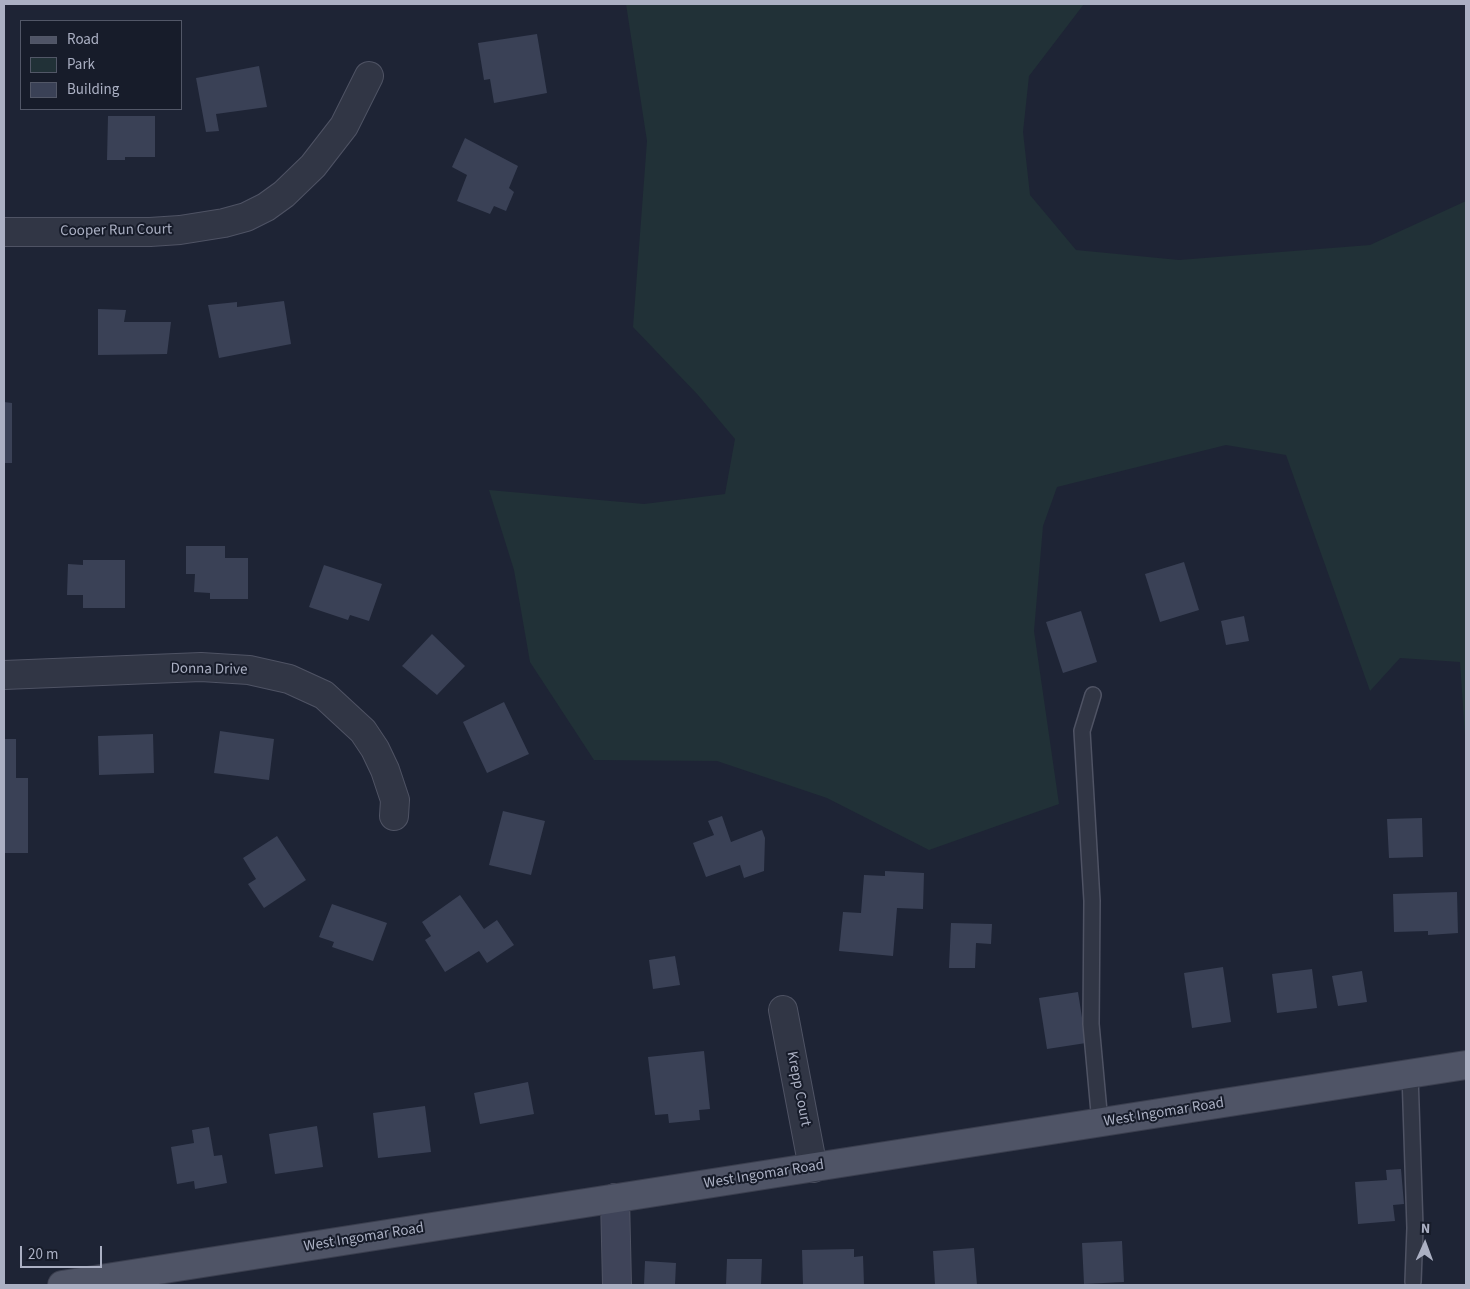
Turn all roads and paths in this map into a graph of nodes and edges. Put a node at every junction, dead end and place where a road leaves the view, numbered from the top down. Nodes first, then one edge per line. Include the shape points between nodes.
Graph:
1 (369, 76) dead end
2 (4, 232) edge
3 (4, 675) edge
4 (1093, 695) dead end
5 (394, 816) dead end
6 (783, 1010) dead end
7 (1466, 1065) edge
8 (1410, 1074) junction
9 (1100, 1123) junction
10 (813, 1168) junction
11 (615, 1198) junction
12 (1413, 1282) dead end
13 (62, 1285) edge
14 (617, 1285) edge

1 - 2 street, Cooper Run Court via 344,126 313,166 284,194 246,217 180,230 150,232
3 - 5 street, Donna Drive via 201,667 249,670 289,679 324,696 362,731 375,748 385,770 395,800
4 - 9 lane via 1082,731 1092,901 1091,1024
6 - 10 street, Krepp Court
7 - 8 main road, West Ingomar Road
8 - 9 main road, West Ingomar Road
8 - 12 lane via 1415,1228
9 - 10 main road, West Ingomar Road
10 - 11 main road, West Ingomar Road
11 - 13 main road, West Ingomar Road
11 - 14 street

